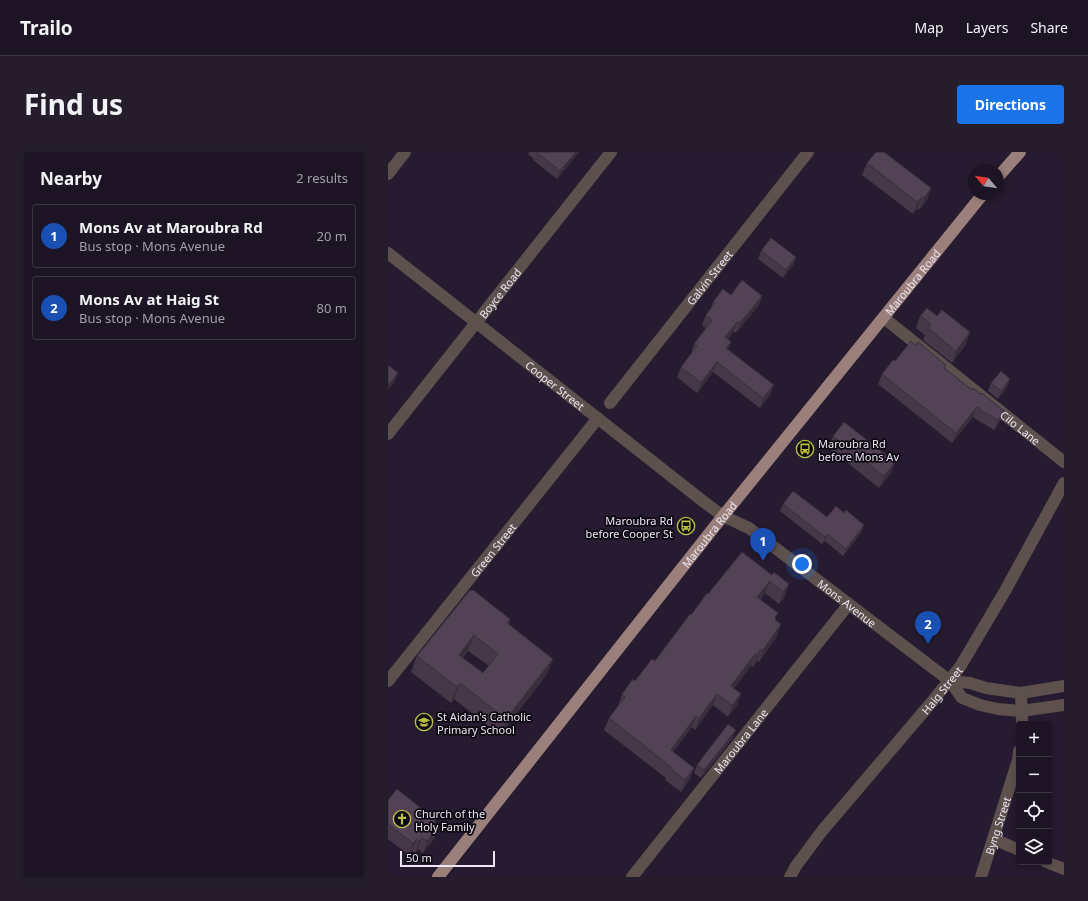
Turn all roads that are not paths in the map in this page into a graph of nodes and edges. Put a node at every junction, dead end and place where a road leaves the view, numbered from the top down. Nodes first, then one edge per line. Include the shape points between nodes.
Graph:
1 (405, 152) edge
2 (611, 152) edge
3 (808, 152) edge
4 (1020, 152) edge
5 (1004, 170) edge
6 (388, 174) edge
7 (978, 200) edge
8 (388, 252) edge
9 (884, 318) junction
10 (476, 322) junction
11 (610, 403) dead end
12 (598, 418) junction
13 (388, 434) edge
14 (1064, 462) edge
15 (1064, 484) edge
16 (723, 516) junction
17 (848, 605) junction
18 (388, 681) edge
19 (950, 681) junction
20 (1064, 686) edge
21 (1021, 693) junction
22 (1064, 705) edge
23 (1021, 711) junction
24 (1022, 721) edge
25 (1018, 757) edge
26 (994, 839) junction
27 (1016, 849) edge
28 (1052, 864) edge
29 (1064, 869) edge
30 (438, 877) edge
31 (632, 877) edge
32 (790, 877) edge
33 (981, 877) edge

1 - 6 street
2 - 10 street, Boyce Road
3 - 11 street, Galvin Street
4 - 5 main road
7 - 9 main road, Maroubra Road
8 - 10 street, Cooper Street
9 - 14 street, Cilo Lane
9 - 16 main road, Maroubra Road
10 - 12 street, Cooper Street
10 - 13 street, Boyce Road
12 - 16 street, Cooper Street
12 - 18 street, Green Street
15 - 19 street, Haig Street via 1005,592
16 - 17 street, Mons Avenue via 749,528
16 - 30 main road, Maroubra Road
17 - 19 street, Mons Avenue
17 - 31 street, Maroubra Lane
19 - 21 street via 970,682 986,688
19 - 23 street, Mons Avenue via 962,698 998,709
19 - 32 street, Haig Street via 822,831
20 - 21 street
21 - 23 street
22 - 23 street, Mons Avenue
23 - 24 street
25 - 26 street, Byng Street
26 - 27 street
26 - 33 street, Byng Street
28 - 29 street

